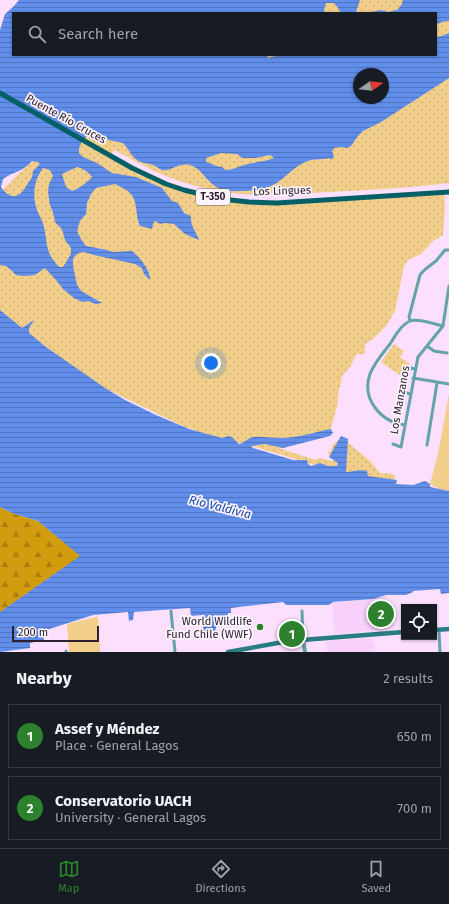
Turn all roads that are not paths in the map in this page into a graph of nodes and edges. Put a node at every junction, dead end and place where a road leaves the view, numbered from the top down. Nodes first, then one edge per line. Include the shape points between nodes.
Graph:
1 (0, 93) edge
2 (123, 162) joint
3 (449, 192) edge
4 (449, 250) edge
5 (449, 286) edge
6 (410, 322) junction
7 (443, 326) junction
8 (427, 346) junction
9 (447, 353) dead end
10 (415, 369) junction
11 (414, 378) junction
12 (437, 383) junction
13 (449, 384) edge
14 (410, 394) junction
15 (405, 425) junction
16 (393, 444) dead end
17 (427, 445) dead end
18 (171, 611) dead end
19 (302, 611) dead end
20 (449, 629) edge
21 (437, 630) edge
22 (401, 632) edge
23 (437, 636) edge
24 (304, 640) junction
25 (175, 652) edge
26 (229, 652) edge
27 (305, 652) edge
28 (440, 652) edge

1 - 2 main road, Puente Río Cruces / T-350
2 - 3 main road, Los Lingues / T-350 via 180,189 240,202 277,203
4 - 6 street via 441,254 420,275 409,317
5 - 7 street
6 - 7 street via 416,320
6 - 15 street via 401,329 377,361 368,384 371,400 378,412 390,421
7 - 8 street, Los Manzanos
8 - 9 street via 434,351
8 - 10 street, Los Manzanos via 418,357
10 - 11 street, Los Manzanos
10 - 14 street via 410,369 401,382 404,390
11 - 12 street
11 - 14 street, Los Manzanos
12 - 13 street
12 - 17 street
14 - 15 street, Los Manzanos
15 - 16 street, Los Manzanos via 401,446
18 - 25 street
19 - 24 street
20 - 21 main road
22 - 24 main road
23 - 28 street
24 - 26 main road
24 - 27 street

